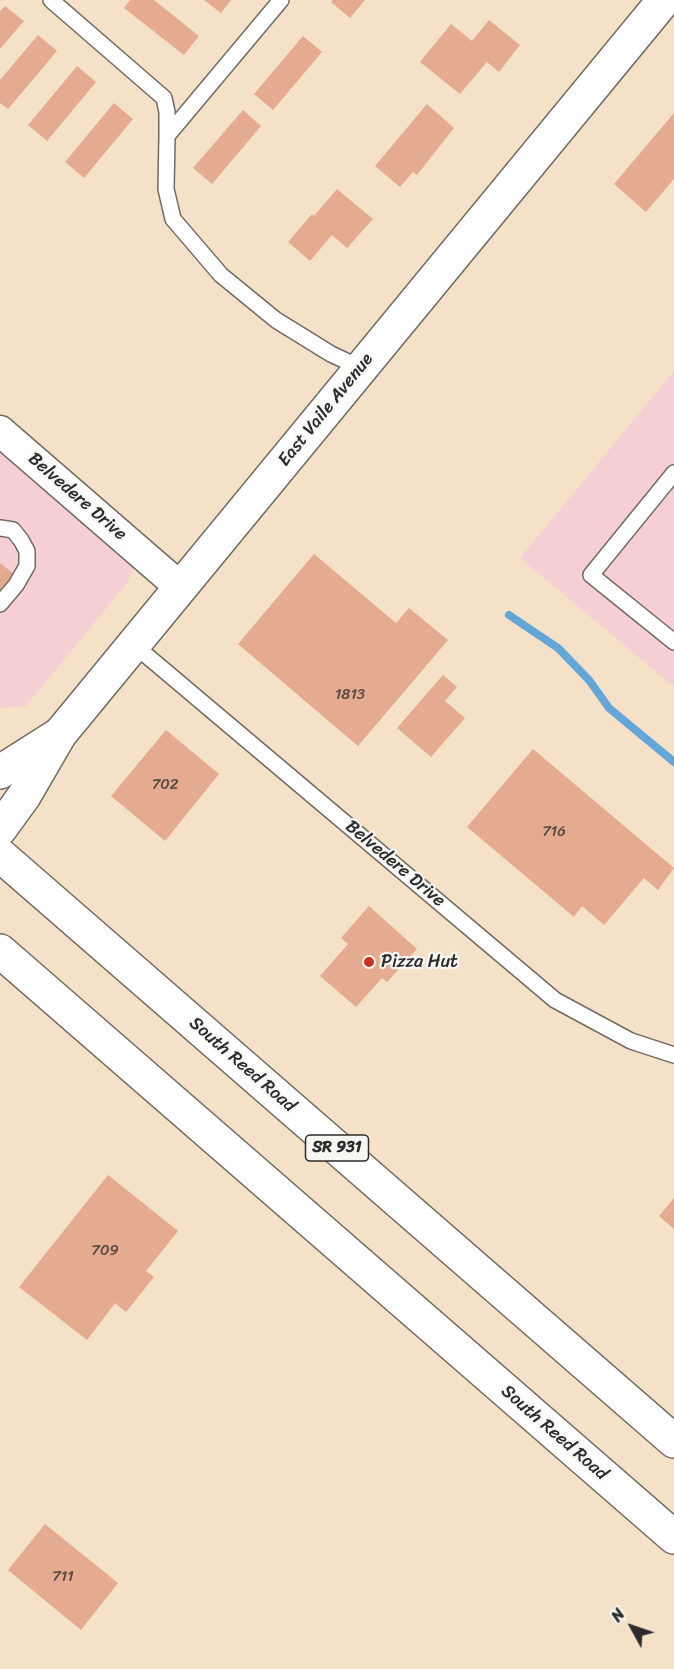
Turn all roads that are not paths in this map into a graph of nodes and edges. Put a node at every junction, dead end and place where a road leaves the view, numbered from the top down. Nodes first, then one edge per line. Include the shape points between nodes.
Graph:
1 (51, 0) edge
2 (281, 0) edge
3 (663, 7) edge
4 (167, 136) junction
5 (361, 368) junction
6 (2, 435) edge
7 (674, 473) edge
8 (0, 528) edge
9 (180, 587) junction
10 (0, 604) edge
11 (674, 642) edge
12 (133, 644) junction
13 (60, 734) junction
14 (0, 772) edge
15 (0, 829) edge
16 (0, 855) edge
17 (0, 951) edge
18 (0, 969) edge
19 (47, 992) junction
20 (674, 1055) edge
21 (674, 1441) edge
22 (674, 1537) edge

1 - 4 lane via 164,98
2 - 4 lane
3 - 5 main road, East Vaile Avenue
4 - 5 lane via 166,189 173,219 221,275 276,320
5 - 9 main road, East Vaile Avenue
6 - 9 street, Belvedere Drive
7 - 11 lane via 591,575
8 - 10 lane via 13,530 21,540 27,551 27,566
9 - 12 main road, East Vaile Avenue
12 - 13 main road, East Vaile Avenue
12 - 20 lane, Belvedere Drive via 555,1000 631,1041
13 - 14 main road
13 - 15 main road, East Vaile Avenue
16 - 21 main road, South Reed Road / SR 931
17 - 19 main road, South Reed Road
18 - 19 main road
19 - 22 main road, South Reed Road

